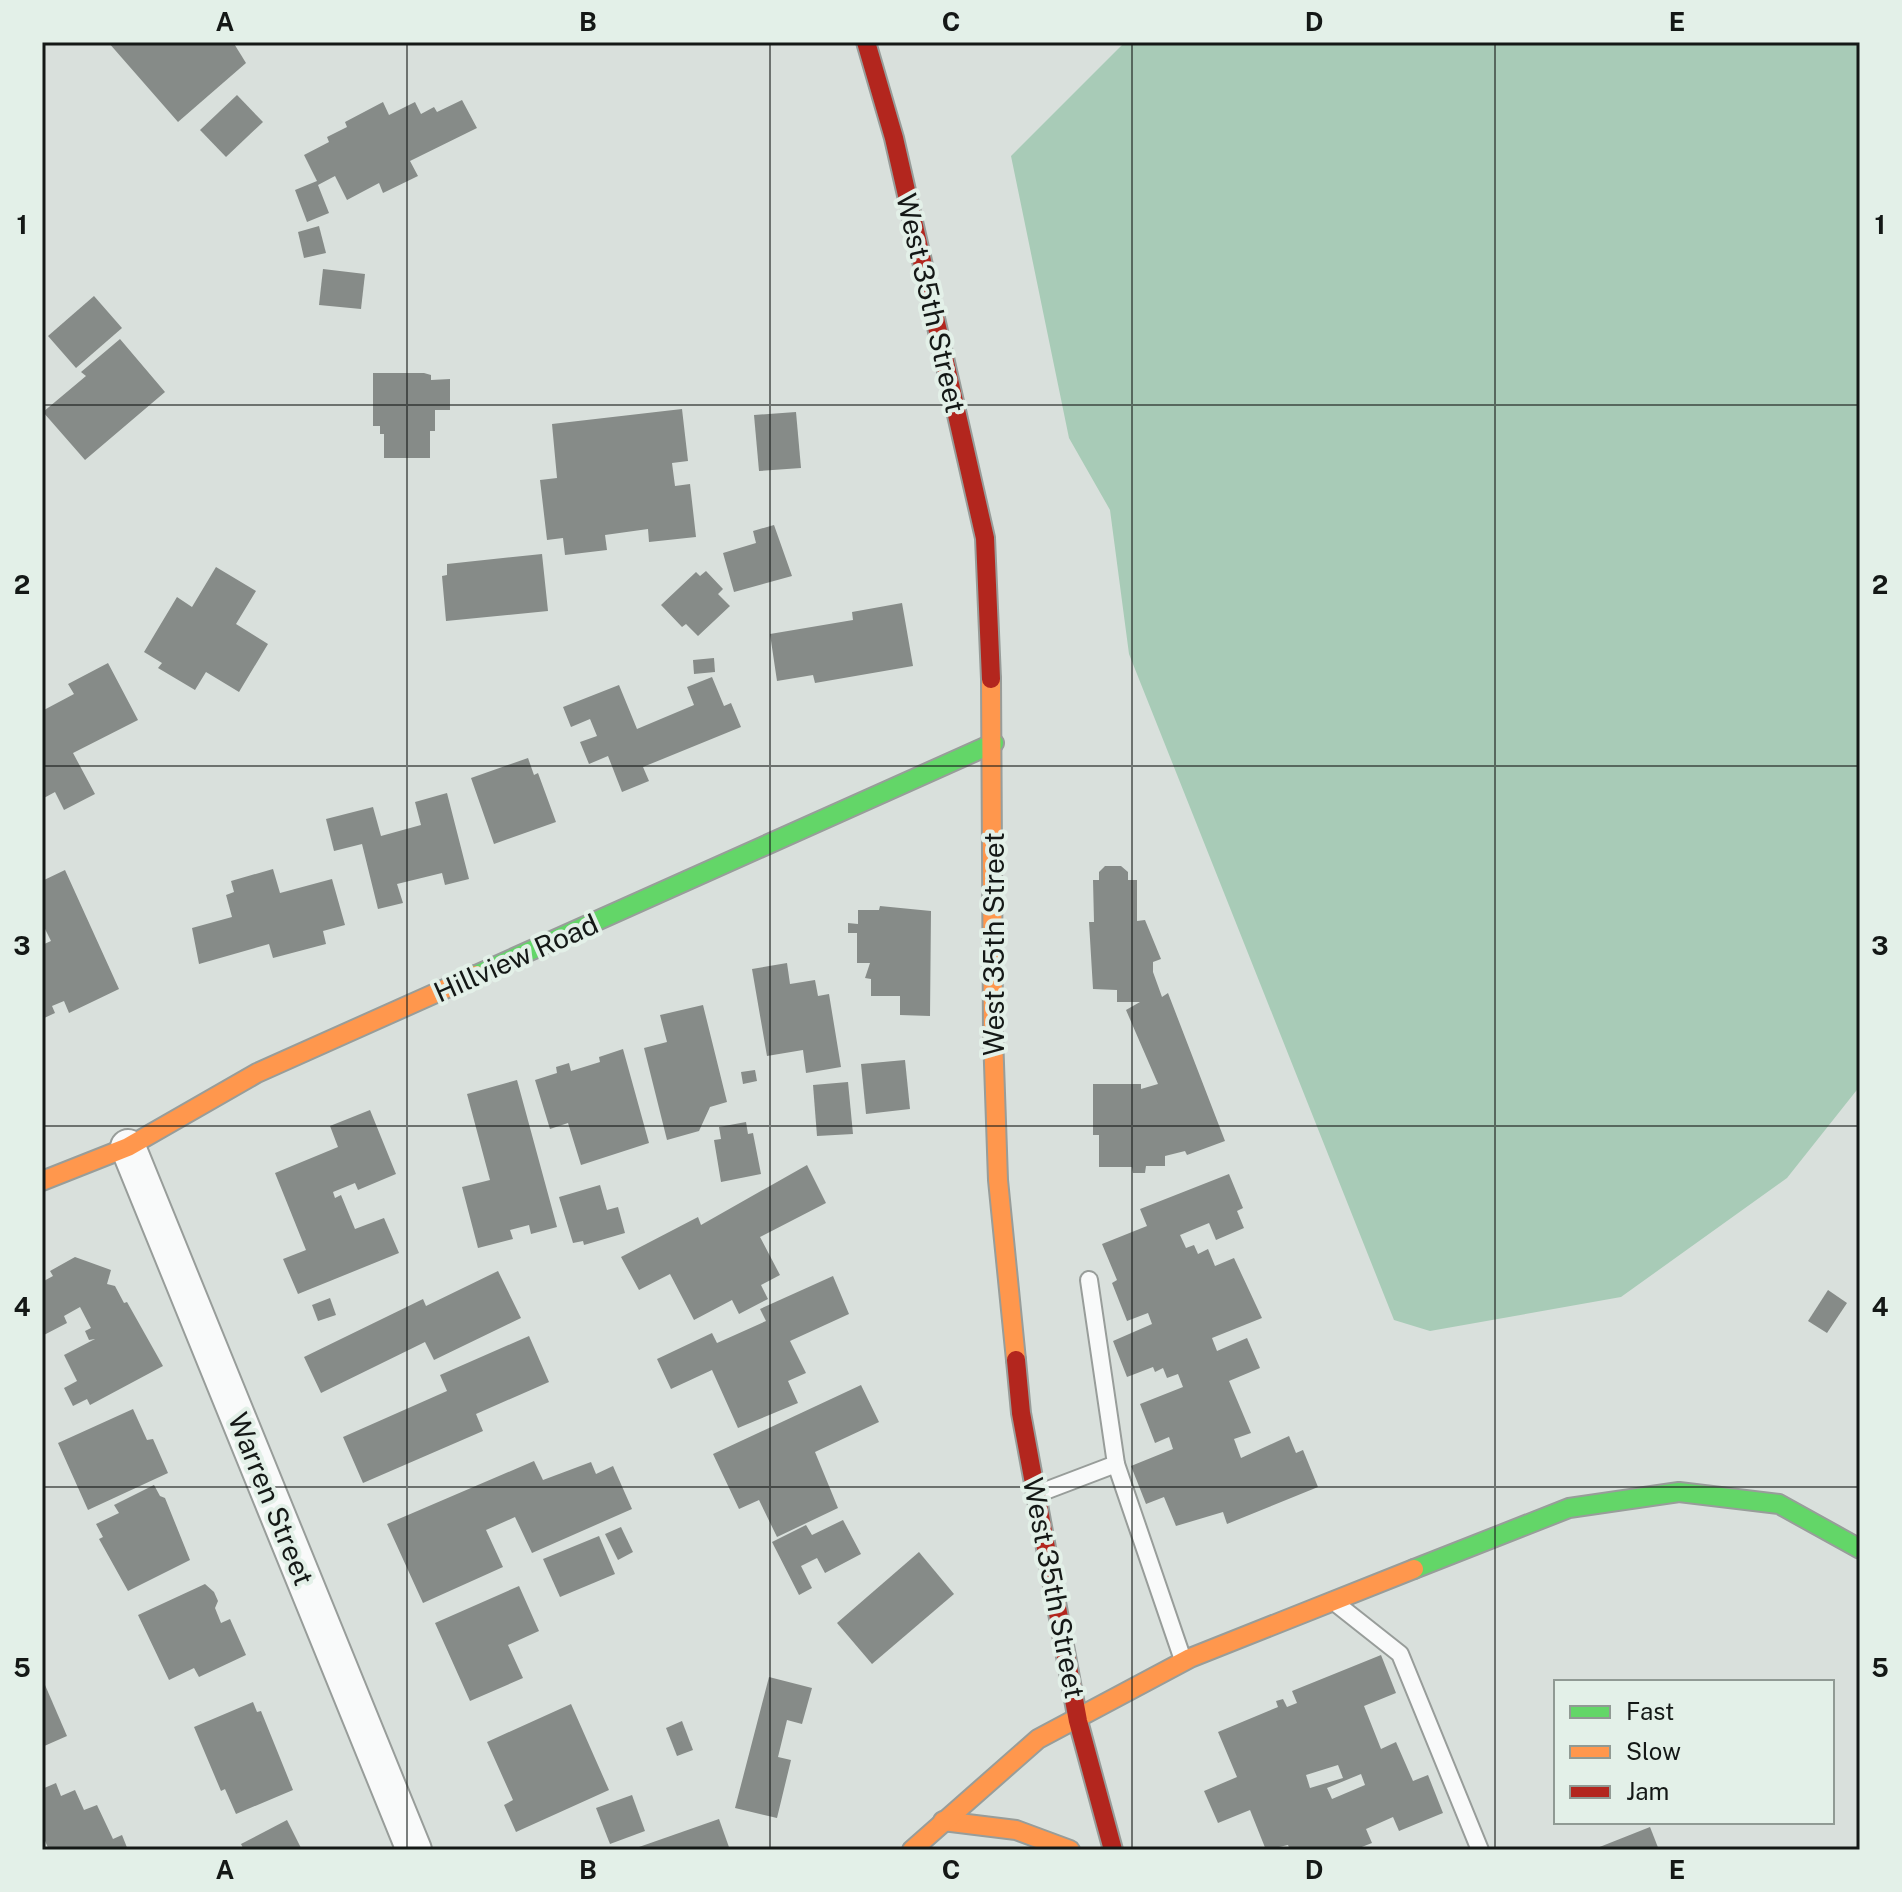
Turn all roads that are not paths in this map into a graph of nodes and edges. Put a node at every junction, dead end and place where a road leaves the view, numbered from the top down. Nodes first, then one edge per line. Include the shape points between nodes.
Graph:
1 (866, 42) edge
2 (994, 743) junction
3 (128, 1147) junction
4 (42, 1181) edge
5 (1089, 1280) dead end
6 (1116, 1464) junction
7 (1036, 1495) junction
8 (1860, 1549) edge
9 (1333, 1601) junction
10 (1184, 1662) junction
11 (1078, 1721) junction
12 (943, 1821) junction
13 (414, 1850) edge
14 (912, 1850) edge
15 (1070, 1850) edge
16 (1113, 1850) edge
17 (1480, 1850) edge

1 - 2 street, West 35th Street via 894,138 985,538
2 - 3 street, Hillview Road via 257,1073
2 - 7 street, West 35th Street via 998,1180 1021,1413
3 - 4 street, Hillview Road
3 - 13 street, Warren Street
5 - 6 lane
6 - 7 lane
6 - 10 lane
7 - 11 street, West 35th Street
8 - 9 street via 1779,1504 1679,1492 1569,1508
9 - 10 street
9 - 17 lane via 1400,1654
10 - 11 street
11 - 12 street via 1038,1739
11 - 16 street, West 35th Street
12 - 14 street
12 - 15 street via 1016,1830

